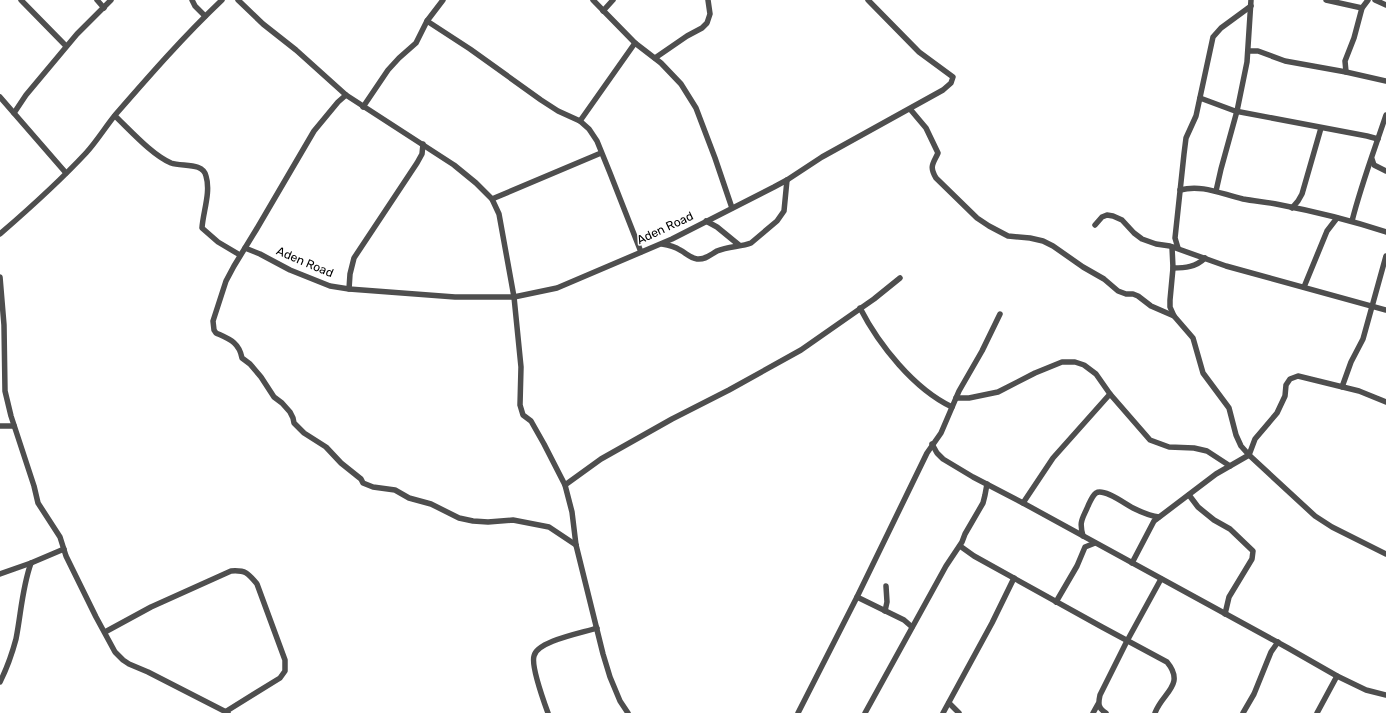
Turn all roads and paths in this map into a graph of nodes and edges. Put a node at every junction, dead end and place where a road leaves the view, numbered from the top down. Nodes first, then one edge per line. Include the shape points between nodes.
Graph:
1 (21, 0) edge
2 (97, 0) edge
3 (111, 0) edge
4 (192, 0) edge
5 (222, 0) edge
6 (238, 0) edge
7 (443, 0) edge
8 (593, 0) edge
9 (613, 0) edge
10 (708, 0) edge
11 (868, 0) edge
12 (1326, 0) edge
13 (1368, 0) edge
14 (1375, 0) edge
15 (1251, 3) edge
16 (1386, 5) edge
17 (104, 8) junction
18 (1362, 8) junction
19 (603, 11) junction
20 (205, 16) junction
21 (427, 22) junction
22 (635, 43) junction
23 (66, 46) junction
24 (1248, 51) junction
25 (655, 58) junction
26 (1346, 72) junction
27 (1386, 81) edge
28 (346, 95) junction
29 (0, 97) edge
30 (1200, 98) junction
31 (363, 107) junction
32 (910, 109) junction
33 (1237, 111) junction
34 (14, 113) junction
35 (1386, 115) edge
36 (115, 116) junction
37 (580, 121) junction
38 (1321, 128) junction
39 (1378, 140) junction
40 (423, 144) junction
41 (601, 153) junction
42 (1372, 159) junction
43 (1386, 171) edge
44 (66, 173) junction
45 (787, 180) junction
46 (1180, 190) junction
47 (1216, 191) junction
48 (492, 199) junction
49 (732, 208) junction
50 (1292, 208) junction
51 (1336, 218) junction
52 (706, 221) junction
53 (1352, 222) junction
54 (1095, 225) dead end
55 (1386, 232) edge
56 (0, 234) edge
57 (660, 244) junction
58 (739, 245) junction
59 (245, 248) junction
60 (1175, 248) junction
61 (640, 252) junction
62 (240, 255) junction
63 (1386, 256) edge
64 (1205, 258) junction
65 (1173, 268) junction
66 (0, 277) edge
67 (900, 278) dead end
68 (1304, 287) junction
69 (349, 289) junction
70 (514, 297) junction
71 (1373, 306) junction
72 (860, 308) junction
73 (1386, 310) edge
74 (1000, 314) dead end
75 (1174, 316) junction
76 (1342, 387) junction
77 (1110, 394) junction
78 (956, 398) junction
79 (1386, 402) edge
80 (952, 407) junction
81 (0, 426) edge
82 (14, 426) junction
83 (932, 444) junction
84 (1249, 455) junction
85 (1230, 466) junction
86 (987, 484) junction
87 (565, 485) junction
88 (1189, 495) junction
89 (1022, 503) junction
90 (1159, 517) junction
91 (1083, 536) junction
92 (1095, 542) junction
93 (576, 545) junction
94 (960, 546) junction
95 (64, 549) junction
96 (1386, 554) edge
97 (31, 563) junction
98 (1132, 563) junction
99 (0, 574) edge
100 (1014, 578) junction
101 (1161, 579) junction
102 (886, 586) dead end
103 (857, 597) junction
104 (1056, 602) junction
105 (885, 611) junction
106 (1225, 614) junction
107 (912, 627) junction
108 (597, 628) junction
109 (105, 632) junction
110 (1127, 641) junction
111 (1278, 642) junction
112 (1337, 676) junction
113 (0, 682) edge
114 (1386, 695) edge
115 (949, 703) junction
116 (1098, 704) junction
117 (226, 712) edge
118 (548, 713) edge
119 (628, 713) edge
120 (798, 713) edge
121 (865, 713) edge
122 (943, 713) edge
123 (959, 713) edge
124 (1093, 713) edge
125 (1106, 713) edge
126 (1155, 713) edge
127 (1243, 713) edge
128 (1317, 713) edge

1 - 23 street
2 - 17 street
3 - 17 street
4 - 20 street
5 - 20 street
6 - 28 street
7 - 21 street
8 - 19 street
9 - 19 street
10 - 25 street via 710,14 707,23
11 - 32 street, Aden Road via 919,52 953,77 951,83 943,90
12 - 18 street
13 - 18 street
14 - 16 street
15 - 24 street
15 - 30 street via 1214,37
17 - 23 street
18 - 26 street via 1345,61
19 - 22 street
20 - 36 street
21 - 31 street via 416,43 388,70
21 - 37 street via 558,111
22 - 25 street
22 - 37 street
23 - 34 street
24 - 26 street via 1258,51 1285,61
24 - 33 street
25 - 49 street via 681,84 696,108
26 - 27 street
28 - 31 street
28 - 59 street via 314,131
29 - 34 street
30 - 33 street
30 - 46 street via 1196,116 1186,138
31 - 40 street
32 - 45 street, Aden Road
32 - 75 street via 926,128 938,153 932,167 936,178 977,218 1008,236 1030,238 1053,246 1118,291 1138,296 1151,306
33 - 38 street
33 - 47 street
34 - 44 street
35 - 39 street
36 - 44 street via 87,152
36 - 62 street via 158,155 179,165 195,166 204,172 207,177 207,191 202,228 218,242
37 - 41 street via 597,141
38 - 39 street
38 - 50 street via 1302,194
39 - 42 street
40 - 48 street via 454,165
40 - 69 street via 422,154 417,163 354,258
41 - 48 street
41 - 61 street
42 - 43 street via 1374,165
42 - 53 street
44 - 56 street via 38,202
45 - 49 street, Aden Road
45 - 58 street via 784,211 777,221 755,240 746,245
46 - 47 street via 1194,188
46 - 60 street
47 - 50 street via 1241,199
48 - 70 street via 499,214
49 - 52 street, Aden Road
50 - 51 street
51 - 53 street
51 - 68 street via 1327,231
52 - 57 street, Aden Road
52 - 58 street
53 - 55 street
54 - 60 street via 1102,217 1113,216 1122,220 1142,239
57 - 58 street via 670,245 696,259
57 - 61 street, Aden Road
59 - 62 street
59 - 69 street, Aden Road via 330,286
60 - 64 street
60 - 65 street
61 - 70 street, Aden Road via 557,288
62 - 93 street via 220,297 213,321 214,330 236,344 242,358 261,376 274,397 285,407 294,423 304,433 326,447 368,486 396,490 409,498 431,504 459,518 473,521 513,520 549,527
63 - 71 street
64 - 65 street via 1195,266
64 - 68 street
65 - 75 street via 1170,307
66 - 82 street via 4,324 4,391
67 - 72 street
68 - 71 street
69 - 70 street, Aden Road via 455,297
70 - 87 street via 521,367 520,405
71 - 73 street
71 - 76 street via 1363,339
72 - 80 street via 884,349 928,391
72 - 87 street via 801,350 601,459
74 - 78 street
75 - 84 street via 1193,338 1203,373 1229,408 1236,435
76 - 79 street
76 - 84 street via 1298,376 1290,379 1277,412 1256,439
77 - 78 street via 1096,374 1084,365 1062,362 998,392
77 - 85 street via 1150,440 1169,447 1207,451
77 - 89 street via 1053,458
78 - 80 street
80 - 83 street via 941,433
81 - 82 street
82 - 95 street via 38,503 60,537
83 - 86 street via 944,459
83 - 103 street
84 - 85 street
84 - 96 street via 1315,516
85 - 88 street
86 - 89 street
86 - 94 street via 983,503
87 - 93 street via 572,512
88 - 90 street
88 - 106 street via 1198,507 1230,529 1253,551 1252,559 1229,598
89 - 91 street
90 - 91 street via 1133,508 1109,495 1096,493 1080,524
90 - 98 street via 1154,521
91 - 92 street
92 - 98 street
92 - 104 street via 1085,547
93 - 108 street
94 - 100 street
94 - 107 street
95 - 97 street
95 - 109 street
97 - 99 street
97 - 113 street via 16,638
98 - 101 street
100 - 104 street
100 - 115 street
101 - 106 street
101 - 110 street
102 - 105 street
103 - 105 street
103 - 120 street
104 - 110 street
105 - 107 street
106 - 111 street
107 - 121 street
108 - 118 street via 546,643 535,652 535,672
108 - 119 street via 610,677
109 - 117 street via 115,652 129,664
109 - 117 street via 151,607 231,571 240,570 249,574 257,584 285,660 285,671 280,678
110 - 116 street
110 - 126 street via 1167,662 1173,669 1173,686
111 - 112 street
111 - 127 street
112 - 114 street via 1366,690
112 - 128 street
115 - 122 street
115 - 123 street
116 - 124 street
116 - 125 street

